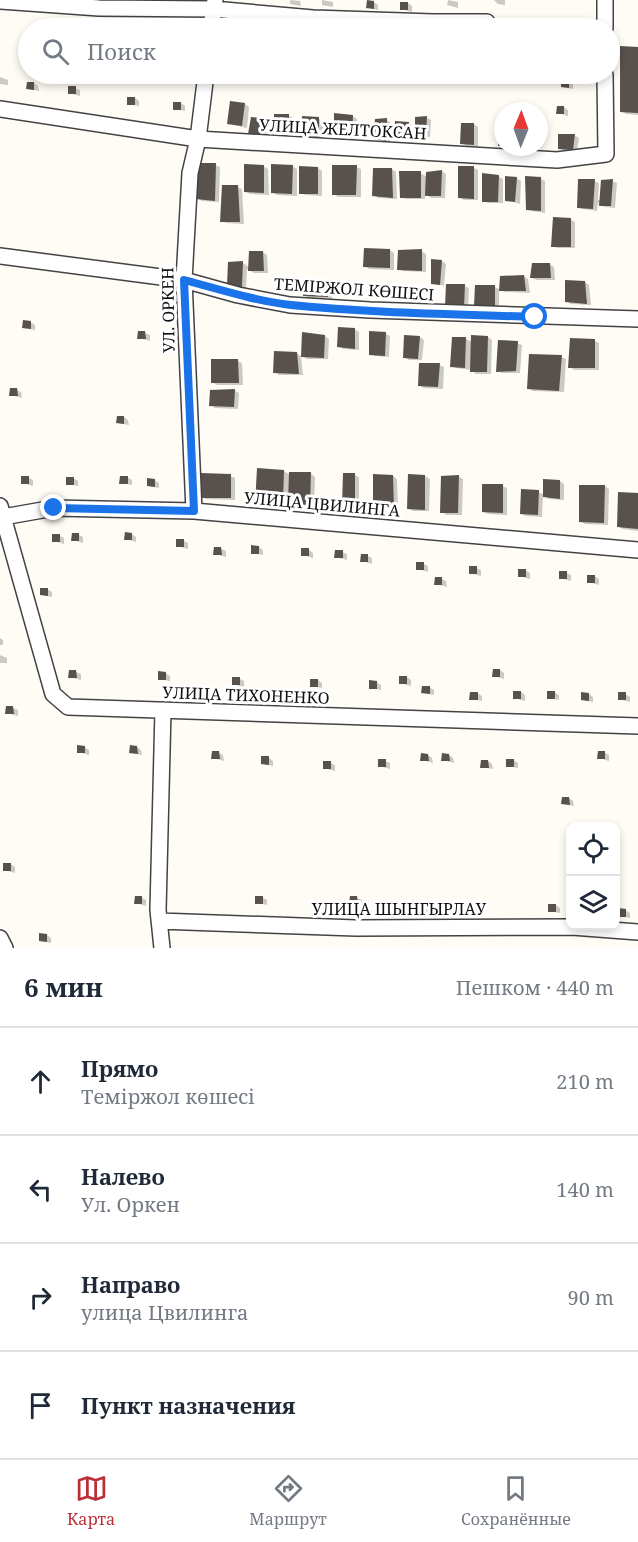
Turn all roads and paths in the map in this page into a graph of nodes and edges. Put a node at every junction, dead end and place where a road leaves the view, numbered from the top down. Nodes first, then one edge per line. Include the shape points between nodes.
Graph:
1 (605, 0) edge
2 (0, 1) edge
3 (214, 4) edge
4 (312, 18) edge
5 (605, 18) edge
6 (205, 84) edge
7 (605, 84) edge
8 (0, 110) edge
9 (198, 139) junction
10 (0, 256) edge
11 (184, 280) junction
12 (638, 319) edge
13 (194, 511) junction
14 (2, 512) edge
15 (638, 550) edge
16 (163, 710) junction
17 (638, 726) edge
18 (159, 921) junction
19 (638, 933) edge
20 (0, 938) edge
21 (4, 948) edge
22 (162, 948) edge

1 - 5 street
2 - 3 street via 99,8
3 - 4 street
6 - 9 street, УЛ. ОРКЕН
7 - 9 street, УЛИЦА ЖЕЛТОКСАН via 606,154 557,160
8 - 9 street, УЛИЦА ЖЕЛТОКСАН
9 - 11 street, УЛ. ОРКЕН via 190,173
10 - 11 street, ТЕМІРЖОЛ КӨШЕСІ
11 - 12 street, ТЕМІРЖОЛ КӨШЕСІ via 290,305
11 - 13 street, УЛ. ОРКЕН
13 - 14 street, УЛИЦА ЦВИЛИНГА via 54,508
13 - 15 street, УЛИЦА ЦВИЛИНГА
14 - 16 street, УЛИЦА ТИХОНЕНКО via 53,694 68,707
16 - 17 street, УЛИЦА ТИХОНЕНКО
16 - 18 street
18 - 19 street, УЛИЦА ШЫНГЫРЛАУ via 356,928 572,927
18 - 22 street
20 - 21 street

